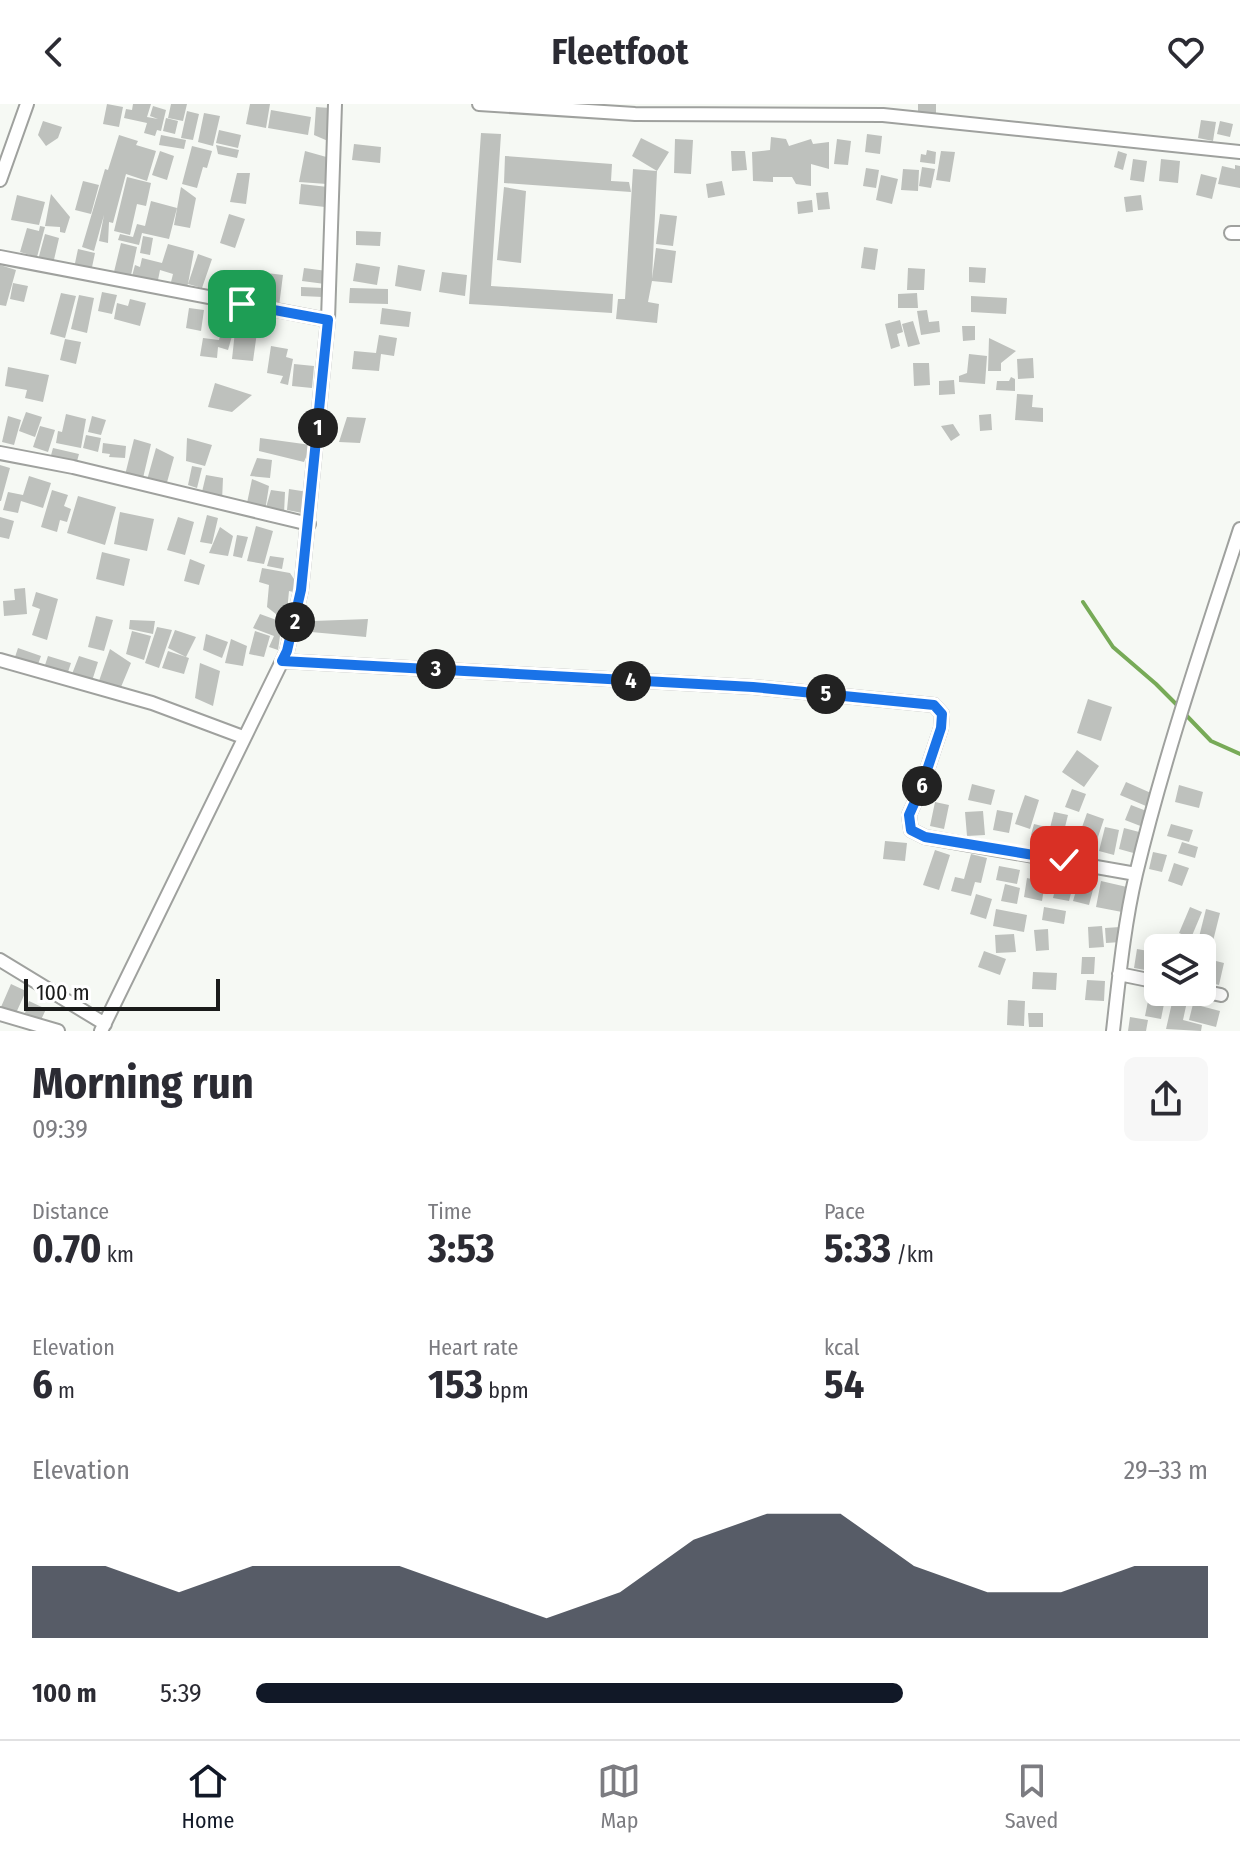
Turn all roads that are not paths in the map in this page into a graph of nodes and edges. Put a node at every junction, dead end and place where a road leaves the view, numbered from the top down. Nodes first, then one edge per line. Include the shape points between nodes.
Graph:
1 (27, 104) edge
2 (335, 104) edge
3 (479, 104) edge
4 (776, 110) edge
5 (1240, 152) edge
6 (0, 180) edge
7 (0, 257) edge
8 (328, 320) junction
9 (0, 453) edge
10 (309, 524) junction
11 (1240, 529) edge
12 (0, 660) edge
13 (282, 661) junction
14 (243, 737) junction
15 (1136, 874) junction
16 (0, 960) edge
17 (1119, 974) junction
18 (1144, 979) edge
19 (1216, 994) edge
20 (1221, 995) dead end
21 (0, 1014) edge
22 (103, 1027) edge
23 (58, 1031) edge
24 (1113, 1031) edge

1 - 6 street
2 - 8 street
3 - 4 street via 635,114
4 - 5 street via 883,115
7 - 8 street
8 - 10 street
9 - 10 street
10 - 13 street via 301,590
11 - 15 street
12 - 14 street via 152,703
13 - 14 street
13 - 15 street via 753,687 934,705 942,714 941,728 909,815 911,830 925,837
14 - 22 street
15 - 17 street
16 - 22 street
17 - 18 street
17 - 24 street
19 - 20 street
21 - 23 street

